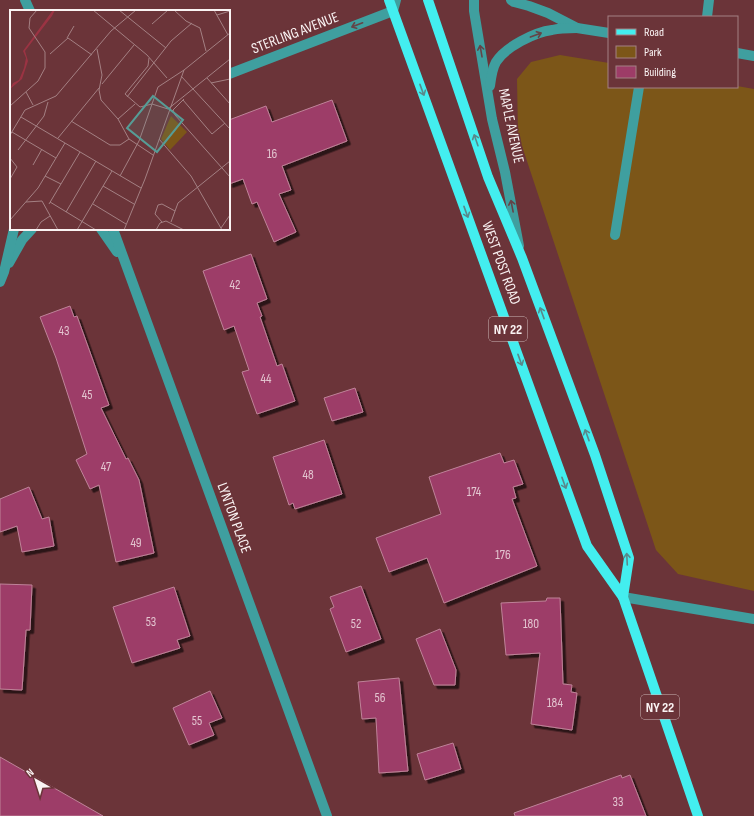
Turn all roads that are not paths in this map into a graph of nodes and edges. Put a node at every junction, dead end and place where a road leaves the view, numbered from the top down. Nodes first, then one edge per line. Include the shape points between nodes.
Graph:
1 (25, 0) edge
2 (389, 0) edge
3 (396, 0) edge
4 (428, 0) edge
5 (474, 0) edge
6 (511, 0) edge
7 (709, 0) edge
8 (30, 10) edge
9 (393, 11) junction
10 (707, 16) edge
11 (577, 28) junction
12 (608, 33) edge
13 (738, 53) edge
14 (754, 56) edge
15 (230, 74) edge
16 (639, 88) edge
17 (488, 92) junction
18 (14, 230) edge
19 (31, 230) edge
20 (102, 230) edge
21 (113, 230) edge
22 (615, 235) dead end
23 (522, 258) junction
24 (125, 262) junction
25 (4, 272) junction
26 (0, 282) edge
27 (622, 597) junction
28 (754, 619) edge
29 (328, 816) edge
30 (698, 816) edge

1 - 8 street
2 - 9 main road, WEST POST ROAD / NY 22
3 - 9 street
23 -> 4 main road, WEST POST ROAD / NY 22 via 488,177
17 -> 5 street, MAPLE AVENUE
6 - 11 street via 548,13
7 - 10 street
9 -> 15 street, STERLING AVENUE
9 -> 27 main road, WEST POST ROAD / NY 22 via 587,546
11 - 12 street
17 -> 11 street via 496,61 517,42 550,30
13 - 14 street
16 - 22 street
23 -> 17 street, MAPLE AVENUE
18 - 25 street
19 - 25 street via 22,240
20 - 24 street
21 - 24 street, LYNTON PLACE
27 -> 23 main road, WEST POST ROAD / NY 22 via 629,558 595,455
24 - 29 street, LYNTON PLACE
25 - 26 street
27 - 28 street
27 - 30 main road, WEST POST ROAD / NY 22

